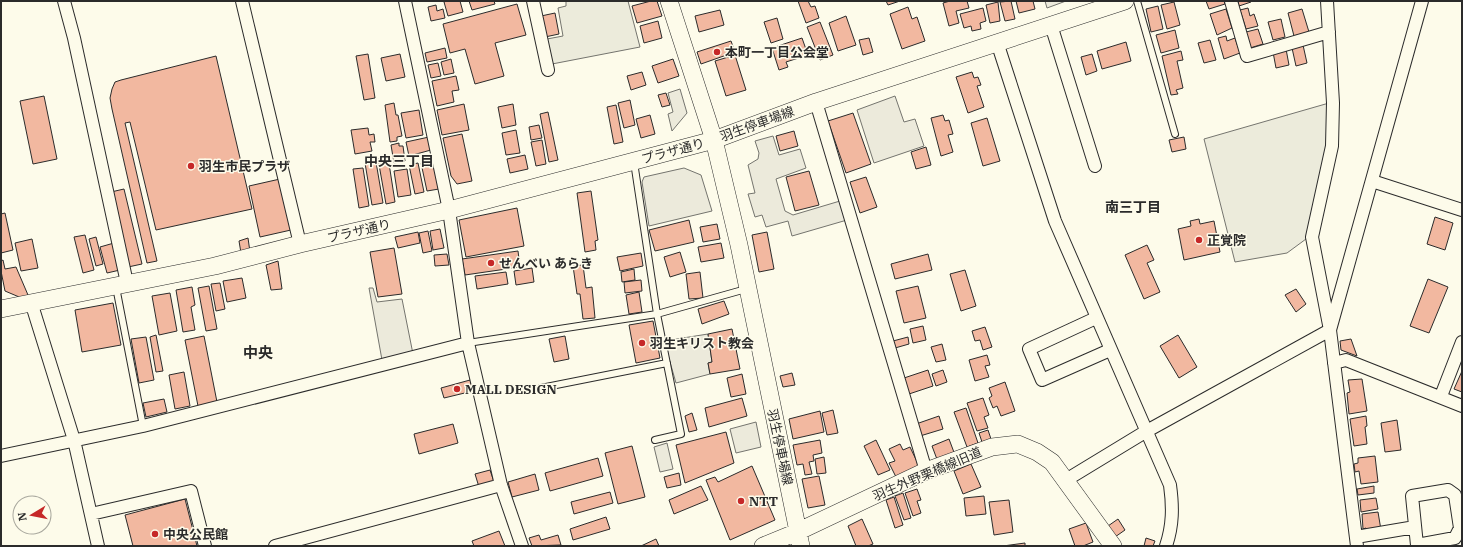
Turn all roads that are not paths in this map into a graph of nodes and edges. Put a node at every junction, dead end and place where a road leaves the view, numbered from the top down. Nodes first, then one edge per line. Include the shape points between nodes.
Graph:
1 (64, 1) edge
2 (242, 1) edge
3 (405, 1) edge
4 (533, 1) edge
5 (669, 1) edge
6 (1125, 1) edge
7 (1137, 1) edge
8 (1231, 1) edge
9 (1327, 1) edge
10 (1422, 1) edge
11 (1051, 25) junction
12 (1329, 32) junction
13 (996, 42) junction
14 (548, 70) dead end
15 (816, 102) junction
16 (1175, 134) dead end
17 (714, 140) junction
18 (634, 161) junction
19 (1095, 166) dead end
20 (1372, 181) junction
21 (449, 210) junction
22 (1462, 210) edge
23 (300, 244) junction
24 (121, 285) junction
25 (748, 288) junction
26 (31, 302) junction
27 (1, 309) edge
28 (657, 314) junction
29 (1096, 318) junction
30 (1330, 330) junction
31 (1462, 342) edge
32 (468, 343) junction
33 (1110, 350) junction
34 (667, 363) junction
35 (1334, 363) junction
36 (541, 388) dead end
37 (1441, 396) junction
38 (1462, 406) edge
39 (142, 426) junction
40 (1145, 432) junction
41 (74, 440) junction
42 (655, 440) dead end
43 (1, 456) edge
44 (926, 471) junction
45 (1066, 480) junction
46 (501, 485) junction
47 (91, 514) junction
48 (1415, 528) junction
49 (799, 539) edge
50 (1357, 542) edge
51 (294, 543) edge
52 (1417, 545) edge
53 (98, 546) edge
54 (205, 546) edge
55 (275, 546) edge
56 (522, 546) edge
57 (762, 546) edge
58 (1113, 546) edge
59 (1166, 546) edge

1 - 24 street via 74,38
2 - 23 street
3 - 21 street
4 - 14 street
5 - 17 street
6 - 11 street, 羽生停車場線
7 - 16 lane
8 - 12 street via 1246,56
9 - 12 street
10 - 20 street
11 - 13 street, 羽生停車場線
11 - 19 street
12 - 30 street via 1333,103 1332,146 1312,237
13 - 15 street, 羽生停車場線
13 - 29 street via 1055,221
15 - 17 street, 羽生停車場線
15 - 44 street
17 - 18 street, プラザ通り
17 - 25 street, 羽生停車場線
18 - 21 street, プラザ通り
18 - 28 lane
20 - 22 street
20 - 30 street
21 - 23 street, プラザ通り
21 - 32 street
23 - 24 street, プラザ通り via 215,266
24 - 26 street, プラザ通り
24 - 39 lane
25 - 28 lane
25 - 49 street, 羽生停車場線
26 - 27 street, プラザ通り
26 - 41 street
28 - 32 lane
28 - 34 lane
29 - 33 street
29 - 33 street via 1029,349 1042,380
30 - 35 street
30 - 40 street
31 - 37 street
32 - 39 street
32 - 46 street
33 - 40 street
34 - 36 lane
34 - 42 lane via 681,434
35 - 37 street via 1346,360
35 - 50 street
37 - 38 street
39 - 41 street
40 - 45 street
40 - 59 street via 1170,485 1173,509
41 - 43 street
41 - 47 street
44 - 45 street, 羽生外野栗橋線旧道 via 992,447 1018,444 1052,462
44 - 49 street, 羽生外野栗橋線旧道
45 - 58 street, 羽生外野栗橋線旧道
46 - 51 street
46 - 56 street
47 - 53 street
47 - 54 street via 191,491
48 - 50 street
48 - 52 street
48 - 52 street via 1412,496 1448,490 1455,495 1460,528 1455,538
49 - 57 street, 羽生外野栗橋線旧道
51 - 55 street

